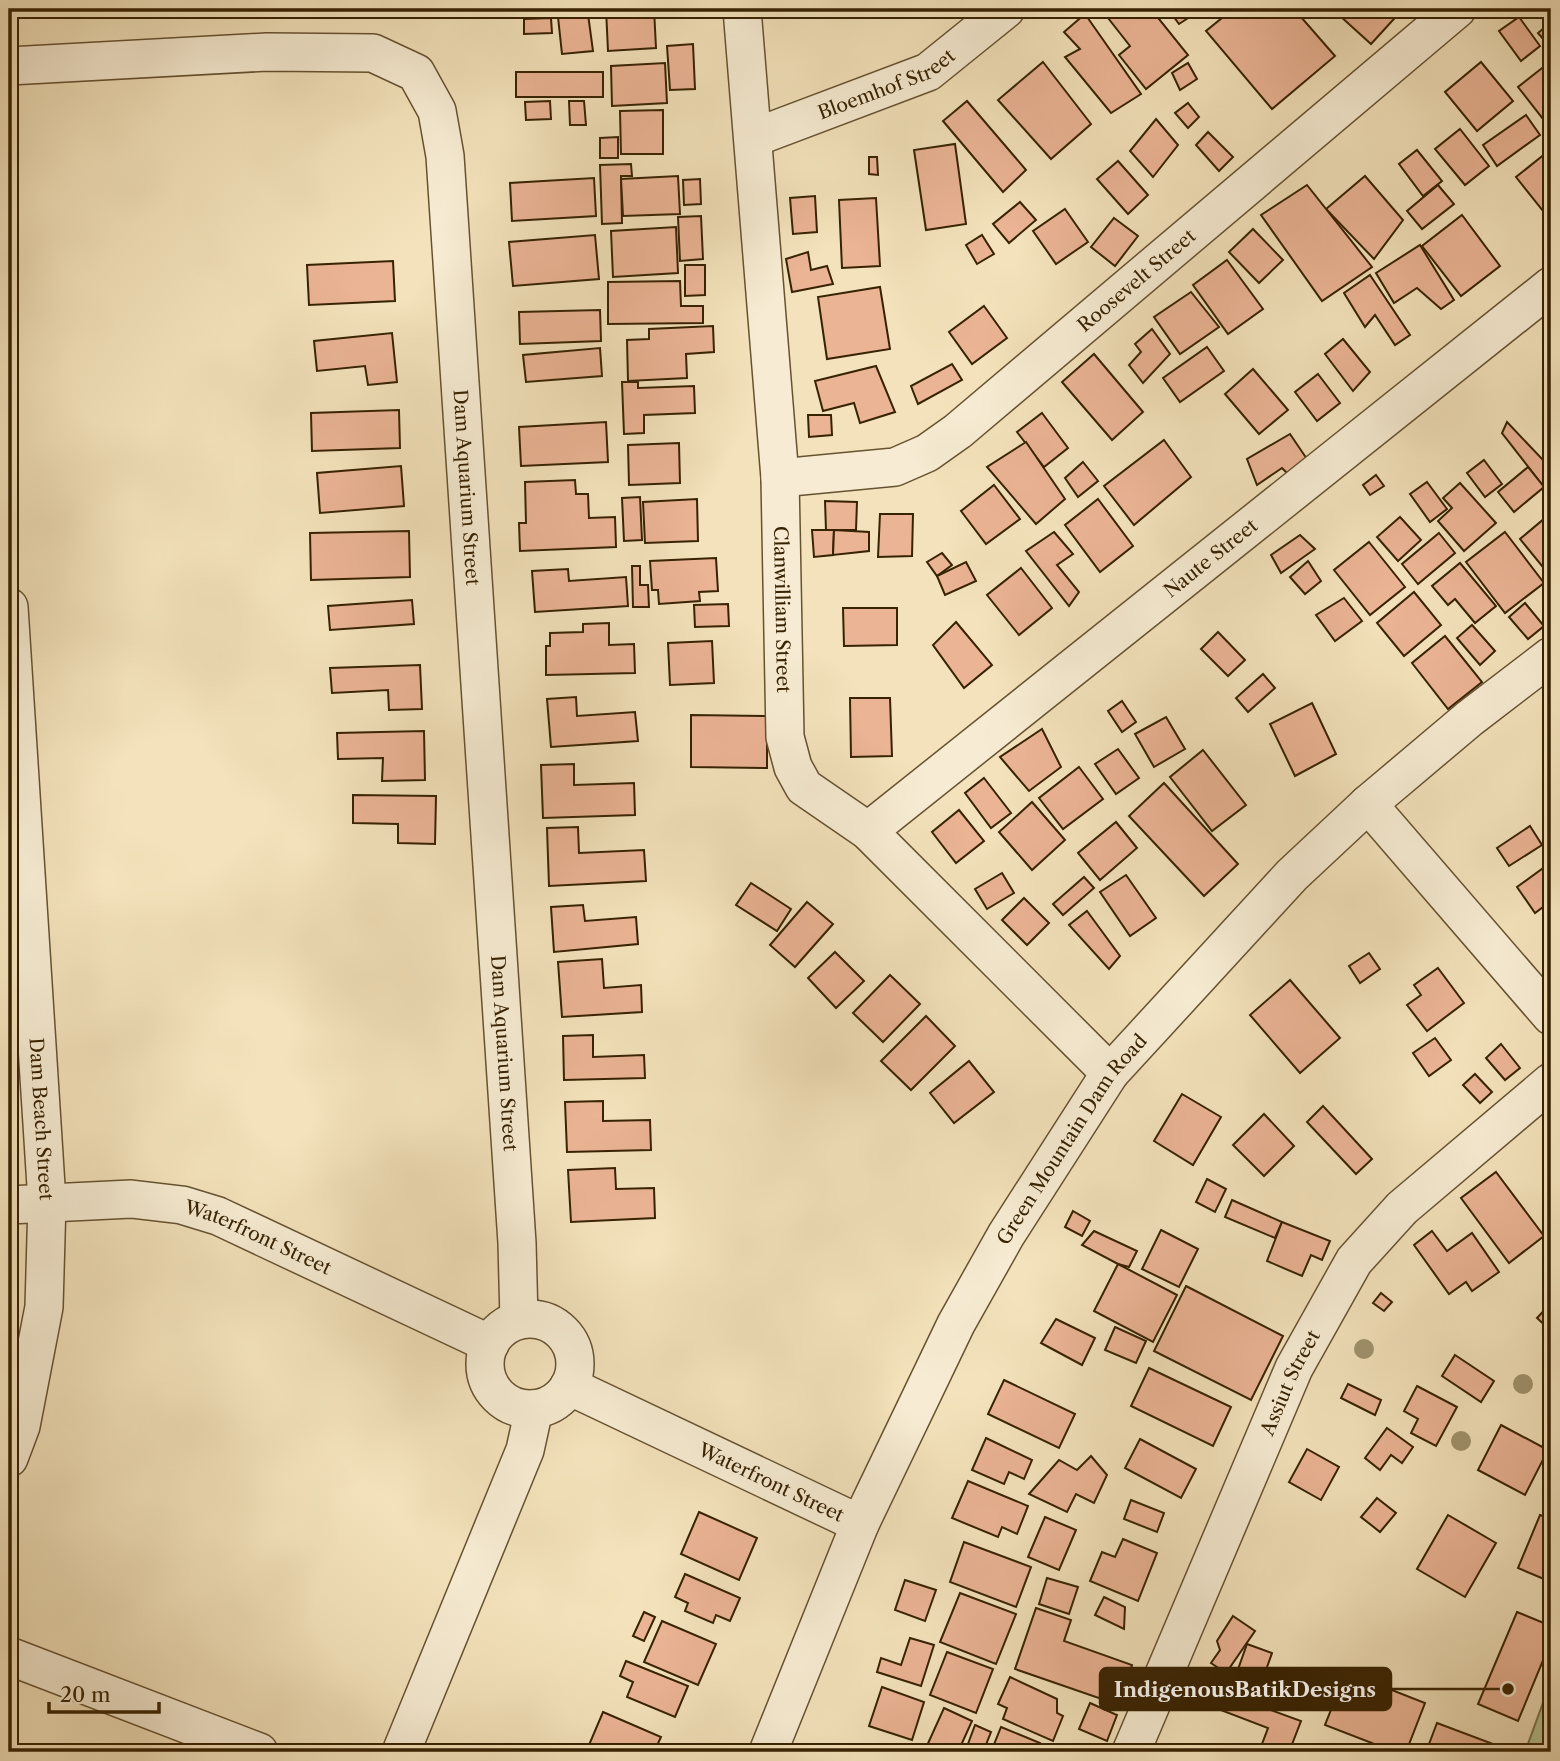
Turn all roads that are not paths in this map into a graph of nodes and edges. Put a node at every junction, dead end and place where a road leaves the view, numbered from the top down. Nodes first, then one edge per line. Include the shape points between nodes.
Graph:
1 (742, 9) edge
2 (1006, 9) edge
3 (1457, 9) edge
4 (9, 66) edge
5 (753, 138) junction
6 (1551, 286) edge
7 (780, 478) junction
8 (9, 607) edge
9 (1551, 656) edge
10 (1368, 804) junction
11 (868, 831) junction
12 (1551, 1016) edge
13 (1110, 1073) junction
14 (1551, 1082) edge
15 (47, 1202) junction
16 (9, 1205) edge
17 (519, 1320) junction
18 (490, 1344) junction
19 (569, 1386) junction
20 (534, 1409) junction
21 (9, 1458) edge
22 (860, 1524) junction
23 (9, 1657) edge
24 (259, 1752) edge
25 (401, 1752) edge
26 (768, 1752) edge
27 (1131, 1752) edge

1 - 5 street, Clanwilliam Street
2 - 5 street, Bloemhof Street via 928,72
3 - 7 street, Roosevelt Street via 958,432 895,467
4 - 17 street, Dam Aquarium Street via 267,52 373,53 416,74 437,111 446,170
5 - 7 street, Clanwilliam Street
6 - 11 street, Naute Street
7 - 11 street, Clanwilliam Street via 785,737 804,787
8 - 15 street, Dam Beach Street
9 - 10 street, Green Mountain Dam Road
10 - 12 street
10 - 13 street, Green Mountain Dam Road via 1292,875
11 - 13 street, Clanwilliam Street
13 - 22 street, Green Mountain Dam Road via 1006,1235 956,1324
14 - 27 street, Assiut Street via 1402,1208 1354,1261 1294,1368
15 - 16 street, Waterfront Street
15 - 18 street, Waterfront Street via 131,1199 182,1205 218,1216
15 - 21 street, Dam Beach Street via 44,1307 21,1426
17 - 18 street via 505,1327
17 - 19 street via 548,1322 570,1342 575,1357
18 - 20 street via 485,1364 495,1392 506,1402
19 - 20 street via 554,1401
19 - 22 street, Waterfront Street
20 - 25 street via 524,1450
22 - 26 street, Green Mountain Dam Road
23 - 24 street

